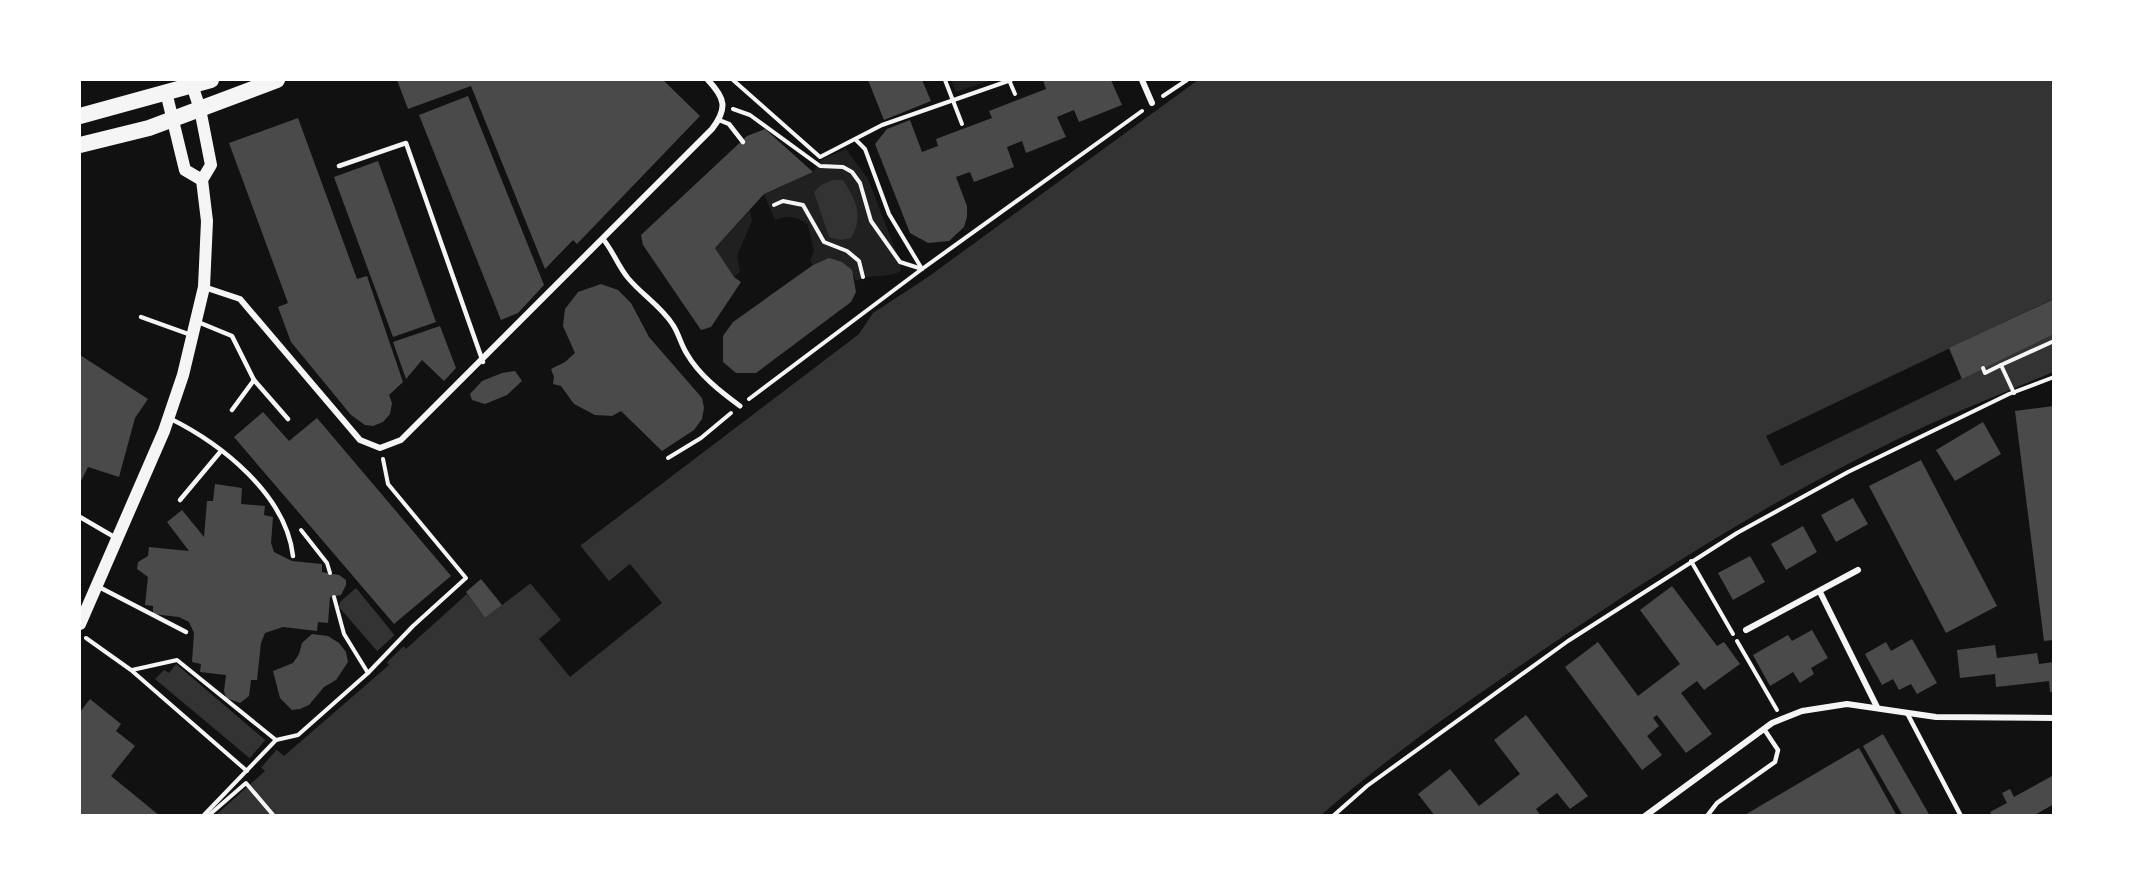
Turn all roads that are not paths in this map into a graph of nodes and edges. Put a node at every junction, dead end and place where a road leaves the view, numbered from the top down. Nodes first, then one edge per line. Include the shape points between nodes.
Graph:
1 (211, 80) edge
2 (277, 80) edge
3 (708, 80) edge
4 (1142, 80) edge
5 (192, 85) junction
6 (166, 92) junction
7 (1152, 103) road end
8 (200, 109) junction
9 (80, 116) edge
10 (172, 119) junction
11 (719, 120) junction
12 (744, 142) dead end
13 (80, 145) edge
14 (339, 166) dead end
15 (202, 180) junction
16 (603, 239) junction
17 (204, 287) junction
18 (141, 317) dead end
19 (198, 322) junction
20 (194, 336) junction
21 (483, 362) junction
22 (254, 380) junction
23 (740, 406) road end
24 (232, 410) dead end
25 (169, 418) junction
26 (288, 419) dead end
27 (221, 451) junction
28 (180, 500) dead end
29 (80, 517) edge
30 (118, 539) junction
31 (293, 556) dead end
32 (1858, 570) dead end
33 (97, 586) junction
34 (1820, 592) junction
35 (84, 600) edge
36 (80, 624) edge
37 (1746, 630) dead end
38 (186, 632) dead end
39 (1877, 707) junction
40 (1907, 714) junction
41 (2054, 718) edge
42 (1764, 729) junction
43 (1645, 816) edge
44 (1707, 816) edge
45 (1961, 816) edge

1 - 5 highway
2 - 8 highway
3 - 11 street via 718,91 723,106
4 - 7 street
5 - 6 highway
5 - 8 main road
6 - 9 highway
6 - 10 main road
8 - 10 highway
8 - 15 main road via 211,165
10 - 13 highway
10 - 15 main road via 185,170
11 - 12 lane via 729,124
11 - 16 street
14 - 21 lane via 406,143
15 - 17 main road via 207,221
16 - 21 street
16 - 23 street via 639,291 652,299 673,325 687,356 716,388
17 - 19 main road
17 - 21 street via 240,300 360,440 380,448 401,440
18 - 20 lane
19 - 20 main road
19 - 22 lane via 232,336
20 - 25 main road
22 - 24 lane
22 - 26 lane
25 - 27 lane via 202,435
25 - 30 main road
27 - 28 lane
27 - 31 lane via 241,467 278,510 291,535
29 - 30 lane
30 - 33 main road
32 - 34 street
33 - 35 main road
33 - 38 lane
34 - 37 street
34 - 39 street
35 - 36 main road
39 - 40 street
39 - 42 street via 1822,706 1781,718
40 - 41 street
40 - 45 lane
42 - 43 street
42 - 44 lane via 1778,750 1775,762 1717,803

